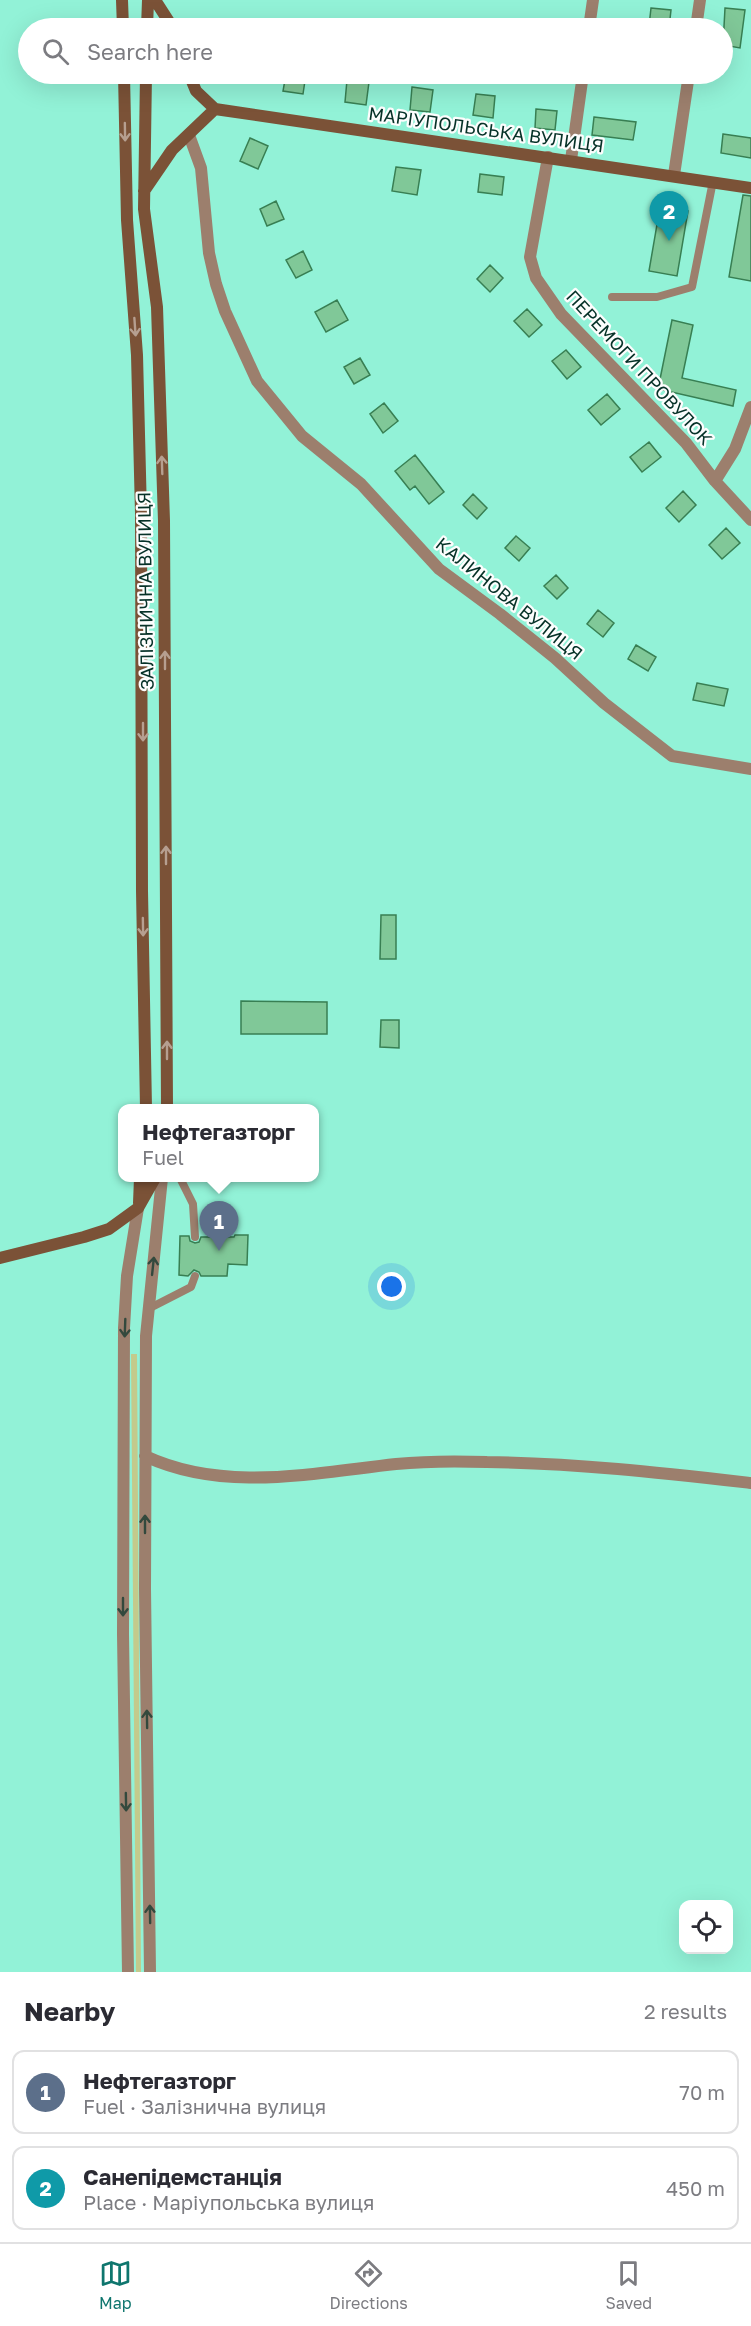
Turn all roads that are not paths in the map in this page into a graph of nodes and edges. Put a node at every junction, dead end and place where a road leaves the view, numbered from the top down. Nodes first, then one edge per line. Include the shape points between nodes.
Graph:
1 (122, 0) edge
2 (148, 0) edge
3 (154, 0) edge
4 (593, 0) edge
5 (700, 0) edge
6 (123, 18) edge
7 (147, 18) edge
8 (166, 18) edge
9 (590, 18) edge
10 (697, 18) edge
11 (124, 84) edge
12 (146, 84) edge
13 (193, 84) edge
14 (582, 84) edge
15 (688, 84) edge
16 (215, 109) junction
17 (189, 135) junction
18 (548, 157) junction
19 (571, 160) junction
20 (674, 175) junction
21 (713, 181) junction
22 (751, 188) edge
23 (144, 191) junction
24 (612, 297) dead end
25 (751, 407) edge
26 (715, 481) junction
27 (751, 520) edge
28 (751, 769) edge
29 (146, 1104) edge
30 (167, 1104) edge
31 (141, 1182) edge
32 (153, 1182) edge
33 (162, 1182) edge
34 (182, 1182) edge
35 (138, 1208) junction
36 (195, 1237) dead end
37 (1, 1257) edge
38 (195, 1276) dead end
39 (148, 1309) junction
40 (145, 1456) junction
41 (751, 1483) edge
42 (128, 1972) edge
43 (150, 1972) edge

1 - 6 main road
2 - 7 main road
3 - 8 main road
4 - 9 street
5 - 10 street
11 -> 29 main road, ЗАЛІЗНИЧНА ВУЛИЦЯ via 141,513
12 - 23 main road, ЗАЛІЗНИЧНА ВУЛИЦЯ
13 - 16 main road
14 - 19 street
15 - 20 street
16 - 17 main road
16 - 18 main road, МАРІУПОЛЬСЬКА ВУЛИЦЯ
17 - 23 main road via 172,150
17 - 28 street, КАЛИНОВА ВУЛИЦЯ via 201,168 209,253 225,311 257,381 303,436 361,484 439,570 500,614 672,756
18 - 19 main road, МАРІУПОЛЬСЬКА ВУЛИЦЯ
18 - 26 street, ПЕРЕМОГИ ПРОВУЛОК via 530,257 536,278 561,314 686,443
19 - 20 main road, МАРІУПОЛЬСЬКА ВУЛИЦЯ
20 - 21 main road, МАРІУПОЛЬСЬКА ВУЛИЦЯ
21 - 22 main road, МАРІУПОЛЬСЬКА ВУЛИЦЯ
21 - 24 lane via 692,287 657,297
30 -> 23 main road, ЗАЛІЗНИЧНА ВУЛИЦЯ via 164,521 157,307
25 - 26 street via 735,449
26 - 27 street, ПЕРЕМОГИ ПРОВУЛОК
31 - 35 main road
32 - 35 main road
39 -> 33 street
34 - 36 lane via 193,1204
35 - 37 main road via 109,1229
35 -> 42 street via 127,1276 124,1328
38 - 39 lane via 191,1287
39 - 40 street
40 - 41 street via 167,1467 228,1478 328,1474 398,1464 487,1462 622,1468
43 -> 40 street

